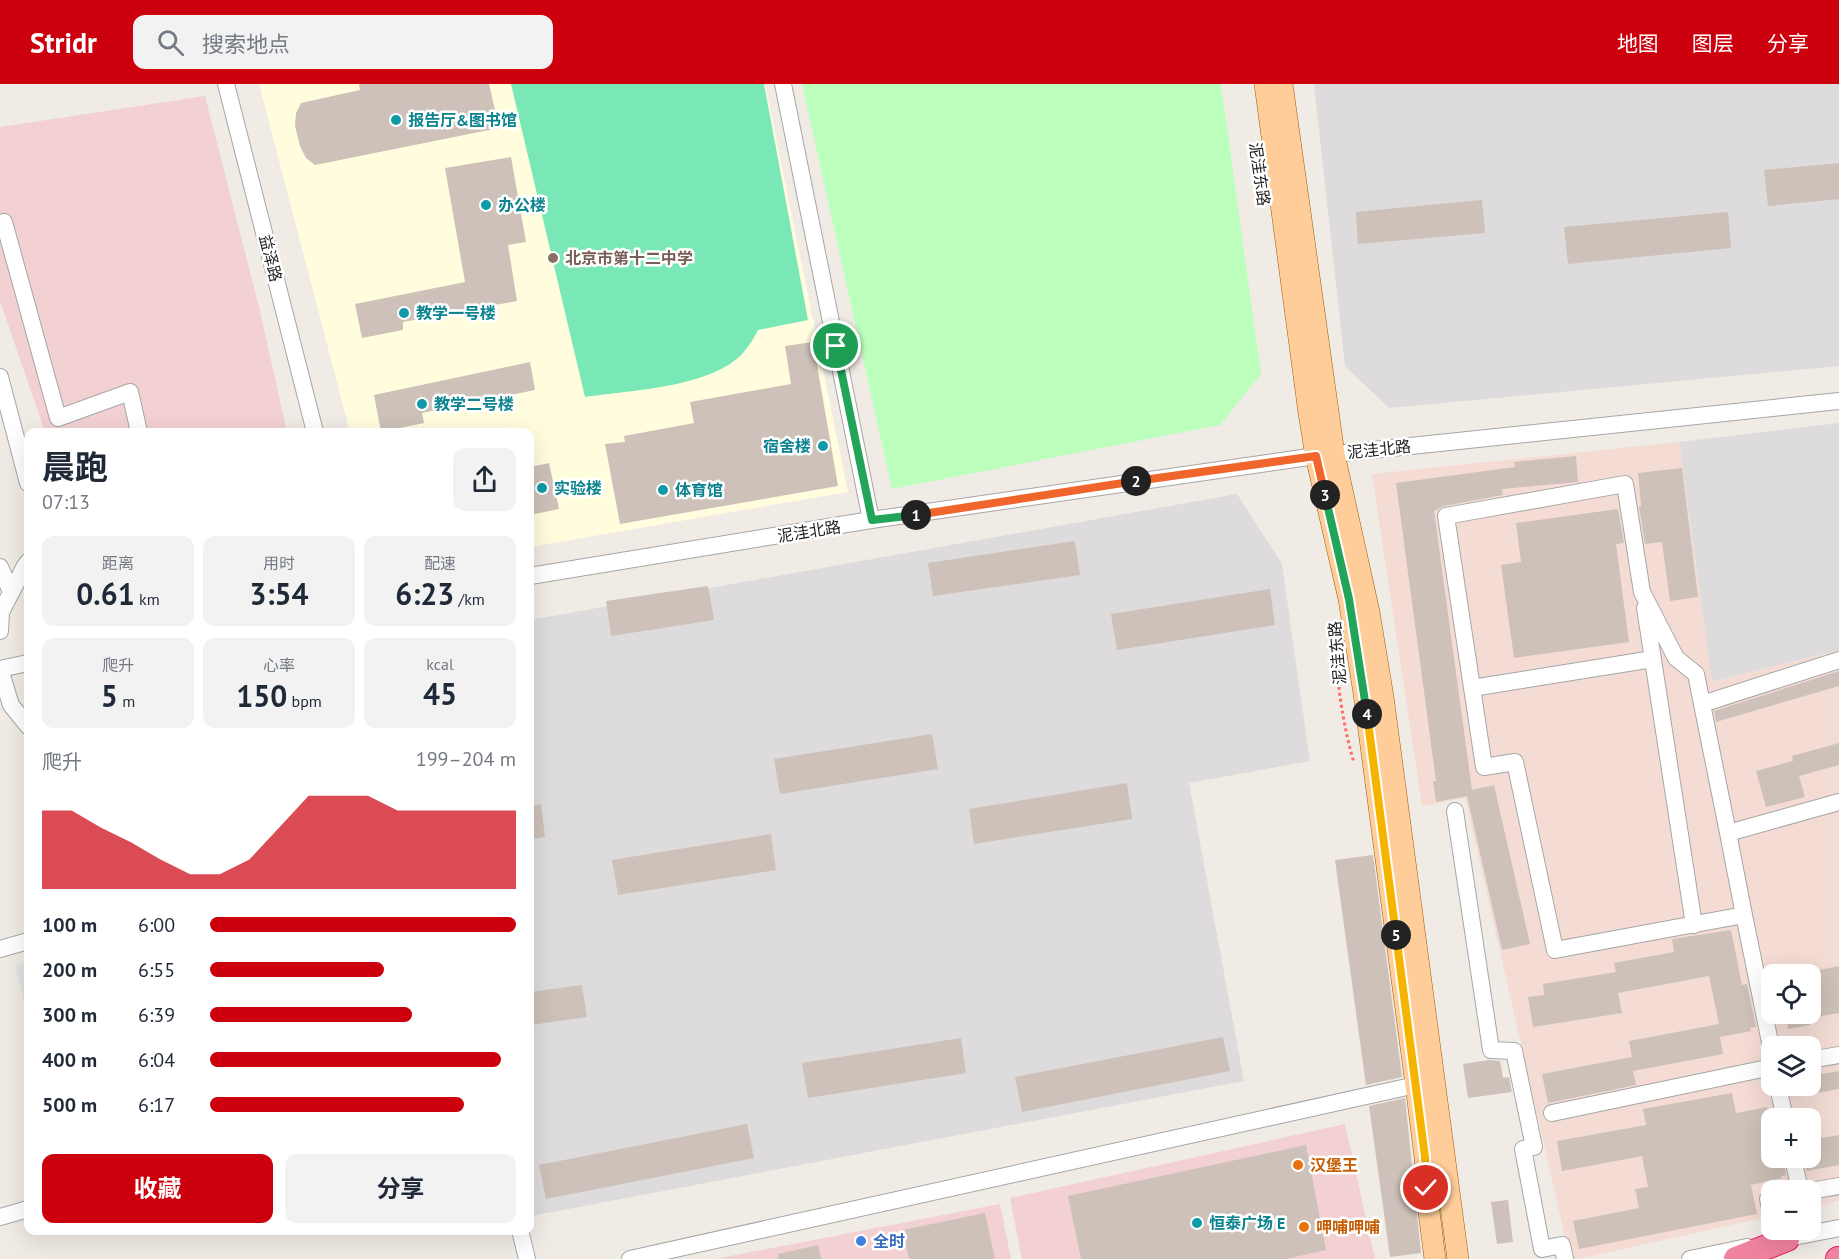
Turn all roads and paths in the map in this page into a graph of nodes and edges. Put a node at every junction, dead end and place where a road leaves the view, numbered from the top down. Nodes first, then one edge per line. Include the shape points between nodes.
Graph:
1 (226, 84) edge
2 (783, 84) edge
3 (1265, 84) edge
4 (1282, 84) edge
5 (4, 222) dead end
6 (0, 377) edge
7 (1839, 401) edge
8 (60, 425) edge
9 (138, 428) edge
10 (314, 428) edge
11 (1325, 455) junction
12 (24, 468) edge
13 (872, 520) junction
14 (0, 567) edge
15 (24, 568) edge
16 (534, 575) edge
17 (11, 592) junction
18 (1642, 592) junction
19 (1335, 630) dead end
20 (0, 631) edge
21 (1653, 658) junction
22 (1839, 660) edge
23 (24, 664) edge
24 (0, 669) edge
25 (1472, 688) junction
26 (1702, 704) junction
27 (24, 721) edge
28 (1355, 765) dead end
29 (1839, 802) edge
30 (1455, 811) dead end
31 (1728, 833) junction
32 (1743, 915) junction
33 (1694, 925) junction
34 (24, 941) edge
35 (0, 949) edge
36 (1769, 1036) edge
37 (1839, 1055) edge
38 (1821, 1058) edge
39 (1761, 1069) edge
40 (1416, 1085) junction
41 (1552, 1113) dead end
42 (1425, 1157) junction
43 (1839, 1186) edge
44 (1821, 1189) edge
45 (24, 1210) edge
46 (0, 1217) edge
47 (1839, 1228) edge
48 (1821, 1230) edge
49 (521, 1235) edge
50 (1764, 1240) edge
51 (1772, 1240) edge
52 (1453, 1258) edge
53 (527, 1259) edge
54 (630, 1259) edge
55 (1435, 1259) edge
56 (1565, 1259) edge
57 (1690, 1259) edge
58 (1736, 1259) edge

1 - 10 street, 益泽路
2 - 13 street
3 - 11 main road, 泥洼东路 via 1307,401
4 - 11 main road, 泥洼东路
5 - 8 street
6 - 12 street
7 - 11 street, 泥洼北路
8 - 9 street via 130,392
11 - 13 street, 泥洼北路
11 - 40 main road, 泥洼东路 via 1364,693
11 - 52 main road, 泥洼东路 via 1370,612
13 - 16 street, 泥洼北路
14 - 17 street
15 - 17 street
17 - 20 street via 1,612
18 - 21 street
18 - 25 street via 1625,484 1446,516
18 - 26 street via 1676,658 1696,674
19 - 28 path, 泥洼东路 via 1348,744
21 - 25 street
21 - 33 street
22 - 26 street
23 - 24 street
24 - 27 street via 11,705
25 - 33 street via 1484,767 1515,762 1555,950
26 - 31 street
29 - 31 street
30 - 56 street via 1491,1050 1514,1052 1534,1147 1523,1149 1542,1249 1562,1245
31 - 32 street
32 - 33 street
32 - 36 street
34 - 35 street
37 - 38 street
39 - 41 street
40 - 42 main road, 泥洼东路
40 - 54 street
42 - 52 main road
42 - 55 main road, 泥洼东路
43 - 44 street
45 - 46 street
47 - 48 street
49 - 53 street
50 - 57 street
51 - 58 highway

